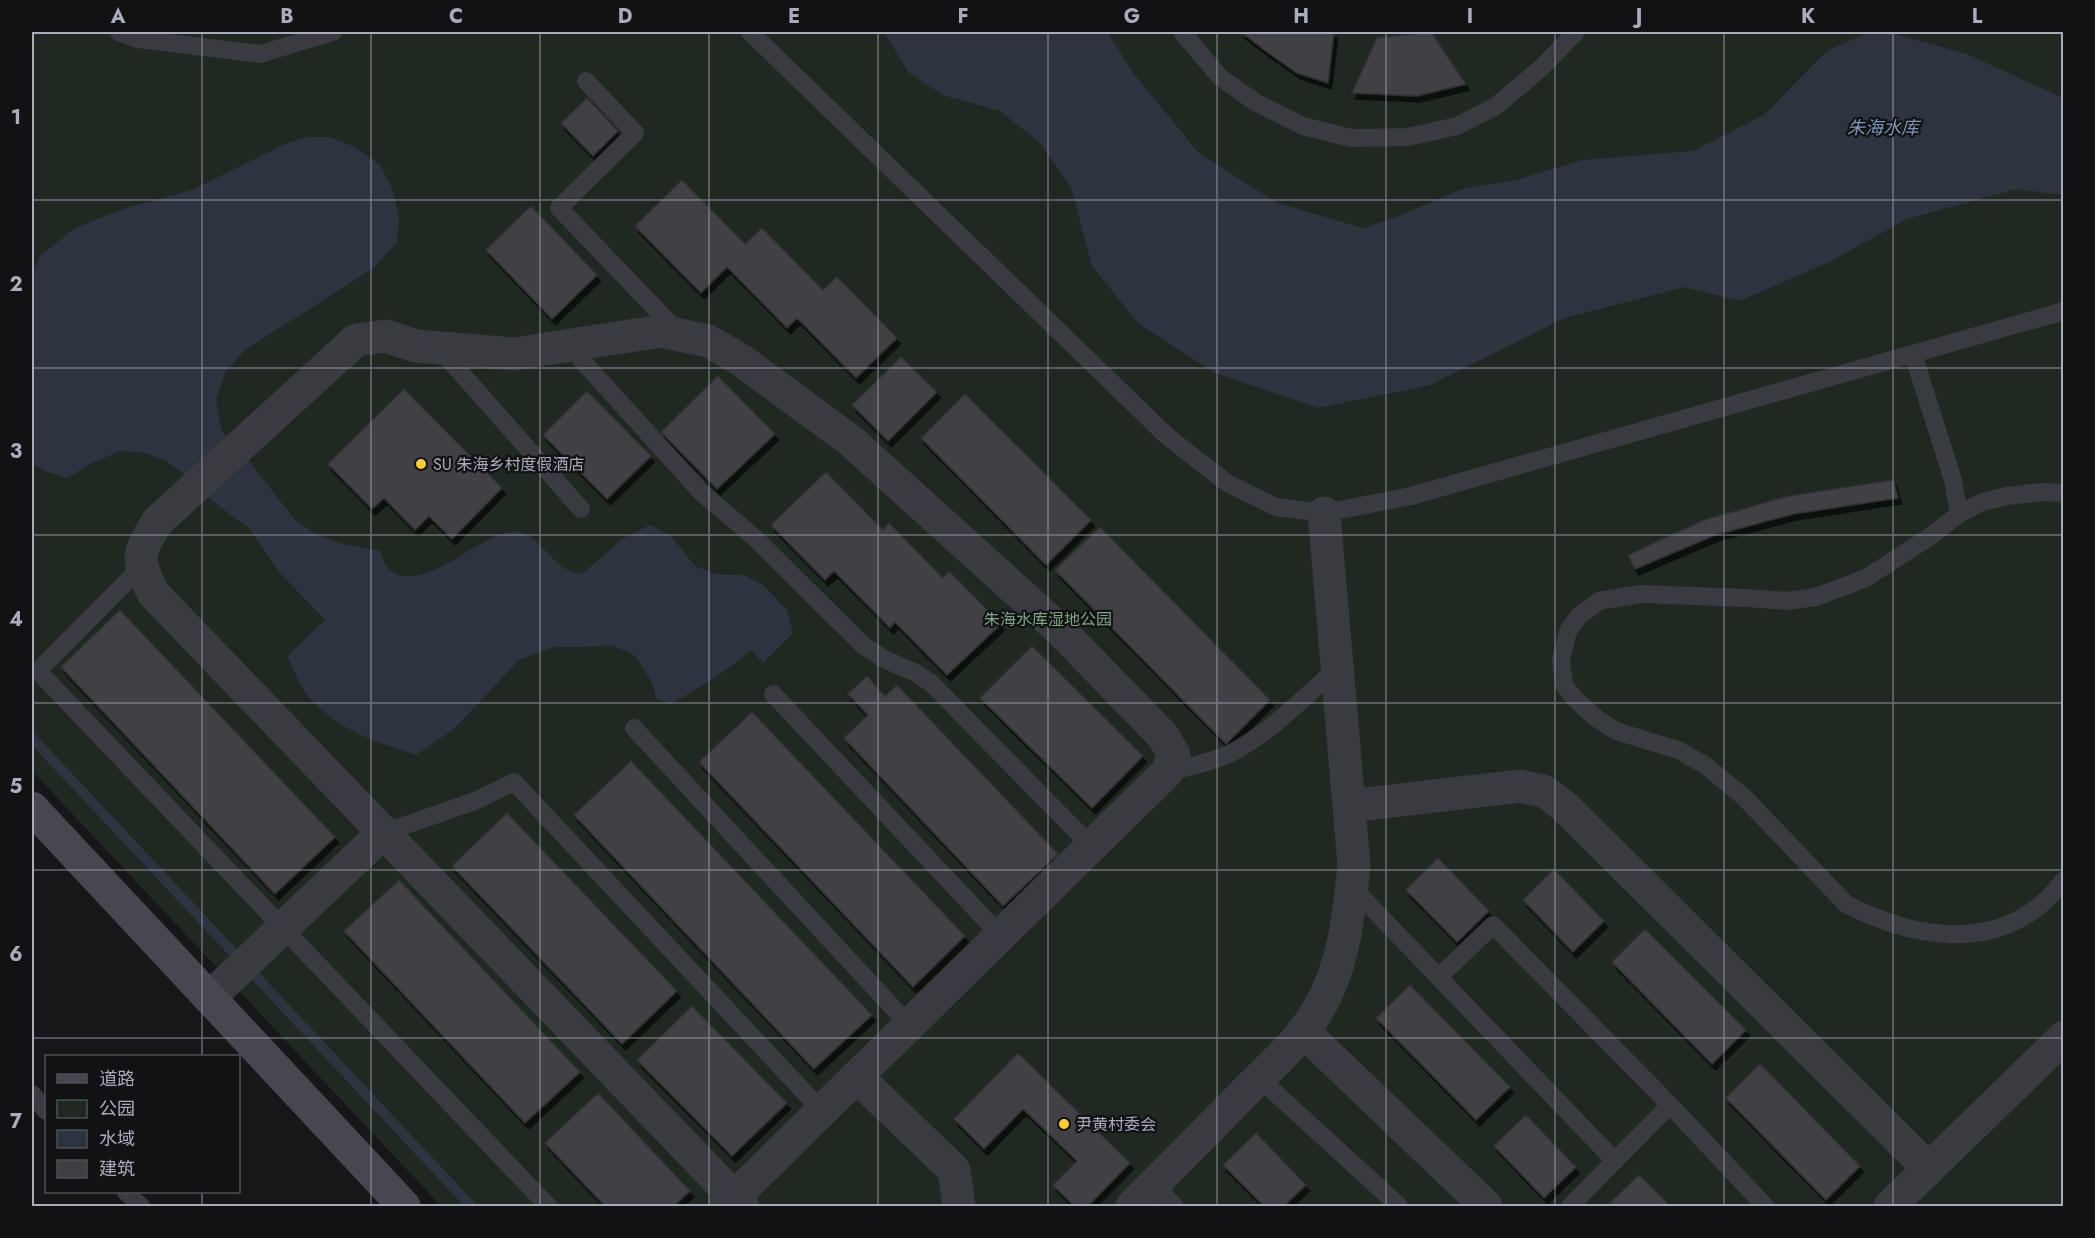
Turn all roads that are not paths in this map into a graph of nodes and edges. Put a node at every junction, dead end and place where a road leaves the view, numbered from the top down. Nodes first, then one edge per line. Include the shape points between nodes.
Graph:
1 (119, 32) edge
2 (333, 32) edge
3 (750, 32) edge
4 (1182, 32) edge
5 (1576, 32) edge
6 (586, 81) dead end
7 (2064, 311) edge
8 (682, 336) junction
9 (569, 346) junction
10 (439, 348) junction
11 (1913, 354) junction
12 (2064, 493) edge
13 (581, 509) dead end
14 (1324, 513) junction
15 (1959, 514) junction
16 (140, 568) junction
17 (1337, 668) junction
18 (773, 694) dead end
19 (634, 728) dead end
20 (1167, 772) junction
21 (1349, 806) junction
22 (32, 808) edge
23 (383, 832) junction
24 (1091, 846) junction
25 (2064, 880) edge
26 (1352, 887) junction
27 (283, 927) junction
28 (1000, 935) junction
29 (1439, 978) junction
30 (209, 998) junction
31 (909, 1025) junction
32 (1303, 1031) junction
33 (2064, 1037) edge
34 (857, 1077) junction
35 (1259, 1078) junction
36 (32, 1094) edge
37 (1670, 1105) junction
38 (45, 1110) edge
39 (822, 1111) junction
40 (1615, 1161) junction
41 (1929, 1169) junction
42 (128, 1193) edge
43 (1154, 1199) edge
44 (734, 1203) edge
45 (141, 1206) edge
46 (404, 1206) edge
47 (548, 1206) edge
48 (959, 1206) edge
49 (1399, 1206) edge
50 (1486, 1206) edge
51 (1570, 1206) edge
52 (1765, 1206) edge
53 (1890, 1206) edge

1 - 2 lane via 138,39 260,54
3 - 14 lane via 1167,436 1227,483 1276,507
4 - 5 lane via 1220,77 1255,102 1303,126 1351,138 1408,137 1457,126 1497,106
6 - 8 lane via 635,133 559,208
7 - 11 lane
8 - 9 street via 661,331
8 - 20 street via 708,341 741,360 851,441 1060,630 1163,736 1173,755
9 - 10 street via 514,354
9 - 24 lane via 702,493 755,538 863,645 931,683
10 - 13 lane
10 - 16 street via 416,346 386,336 356,340 157,522 143,544
11 - 14 lane via 1411,496
11 - 15 lane via 1953,480
12 - 15 lane via 2007,495
14 - 17 street
15 - 25 lane via 1866,578 1816,597 1785,602 1641,594 1599,602 1578,616 1568,631 1561,660 1564,685 1596,718 1616,730 1678,750 1705,765 1744,797 1846,904 1867,914 1908,928 1955,936 1991,932 2045,902
16 - 23 street via 153,593
16 - 27 lane via 38,671
17 - 20 lane via 1245,746 1209,762
17 - 21 street
18 - 28 lane
19 - 31 lane
20 - 24 street
21 - 26 street
21 - 41 street via 1520,786 1545,791
22 - 30 street
23 - 27 street
23 - 39 lane via 475,801 514,782
23 - 44 street
24 - 28 street
26 - 29 lane
26 - 32 street via 1344,942 1334,975 1318,1011
27 - 30 street
27 - 47 lane
28 - 31 street
29 - 37 lane via 1493,925
29 - 40 lane
30 - 46 street
31 - 34 street
32 - 35 street
32 - 50 street
33 - 41 street
34 - 39 street
34 - 48 street via 954,1170
35 - 43 street
35 - 49 lane
36 - 38 lane
37 - 40 lane
37 - 52 lane
39 - 44 street
40 - 51 lane
41 - 53 street
42 - 45 lane

